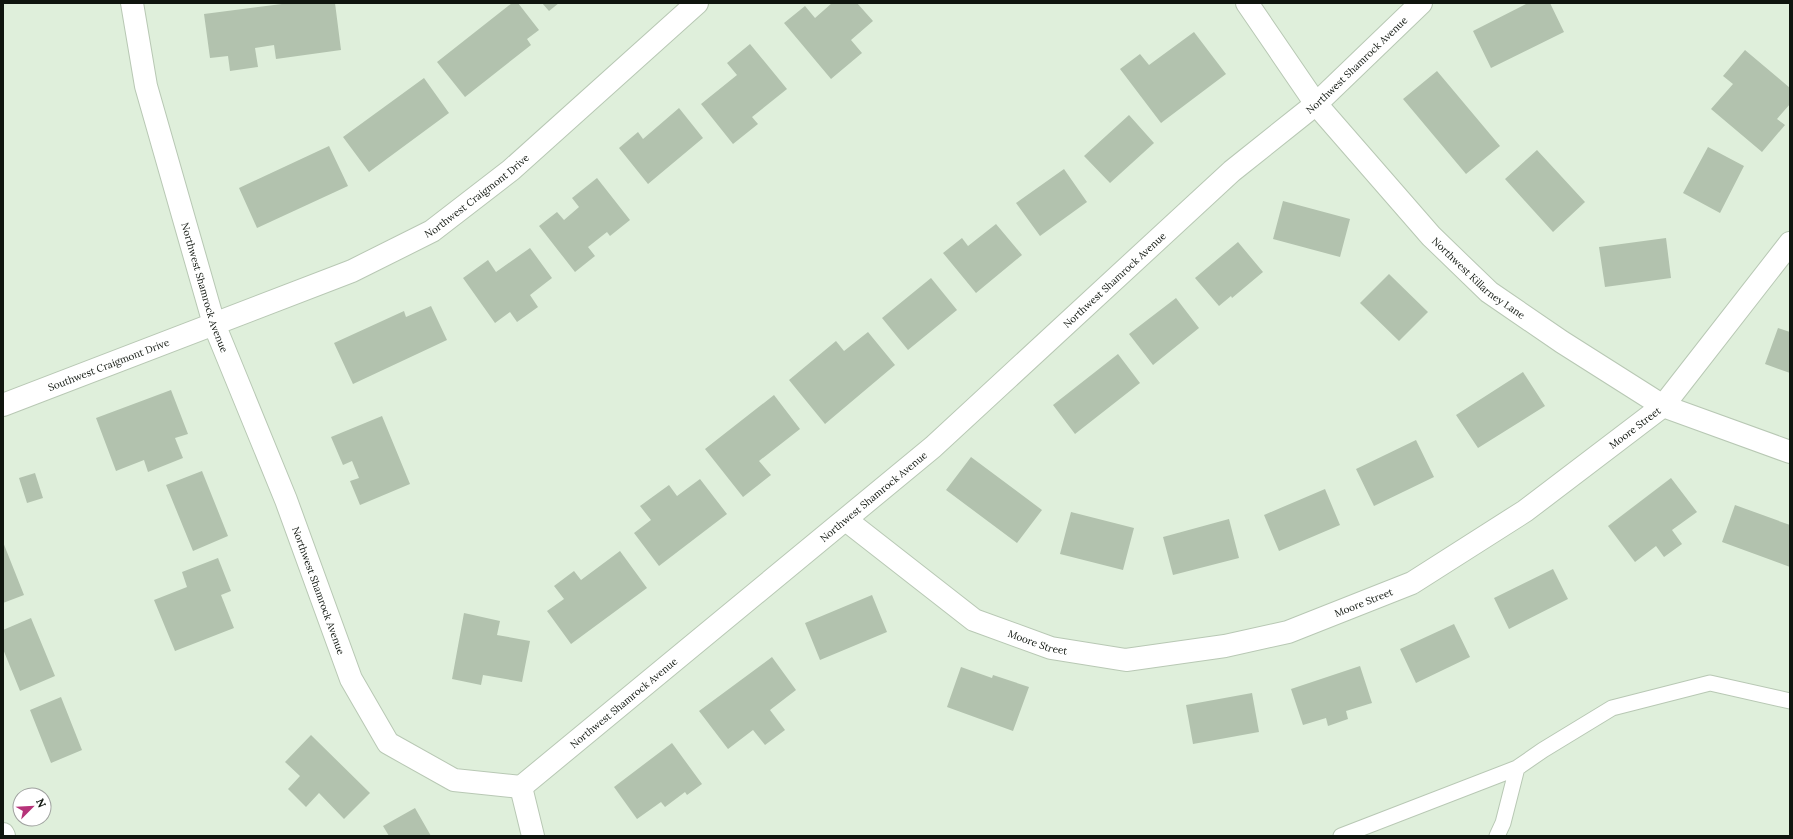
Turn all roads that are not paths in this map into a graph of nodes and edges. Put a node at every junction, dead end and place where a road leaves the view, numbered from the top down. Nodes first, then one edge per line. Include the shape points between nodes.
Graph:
1 (132, 3) edge
2 (697, 3) edge
3 (1247, 3) edge
4 (1421, 3) edge
5 (1316, 104) junction
6 (1790, 243) edge
7 (214, 324) junction
8 (3, 405) edge
9 (1663, 406) junction
10 (1790, 452) edge
11 (846, 520) junction
12 (1790, 701) edge
13 (1517, 768) junction
14 (521, 788) junction
15 (533, 836) edge
16 (1341, 836) edge
17 (1497, 836) edge

1 - 7 street, Northwest Shamrock Avenue via 146,86
2 - 7 street, Northwest Craigmont Drive via 511,170 432,231 352,271
3 - 5 street, Northwest Killarney Lane
4 - 5 street, Northwest Shamrock Avenue
5 - 9 street, Northwest Killarney Lane via 1431,236 1489,292
5 - 11 street, Northwest Shamrock Avenue via 1232,171 933,447
6 - 9 street, Moore Street
7 - 8 street, Southwest Craigmont Drive
7 - 14 street, Northwest Shamrock Avenue via 286,500 352,679 388,743 454,780
9 - 10 street, Northwest Killarney Lane
9 - 11 street, Moore Street via 1525,511 1412,583 1288,632 1225,646 1126,660 1051,648 974,620
11 - 14 street, Northwest Shamrock Avenue
12 - 13 lane via 1710,682 1612,708
13 - 16 lane
13 - 17 lane via 1503,823
14 - 15 street

